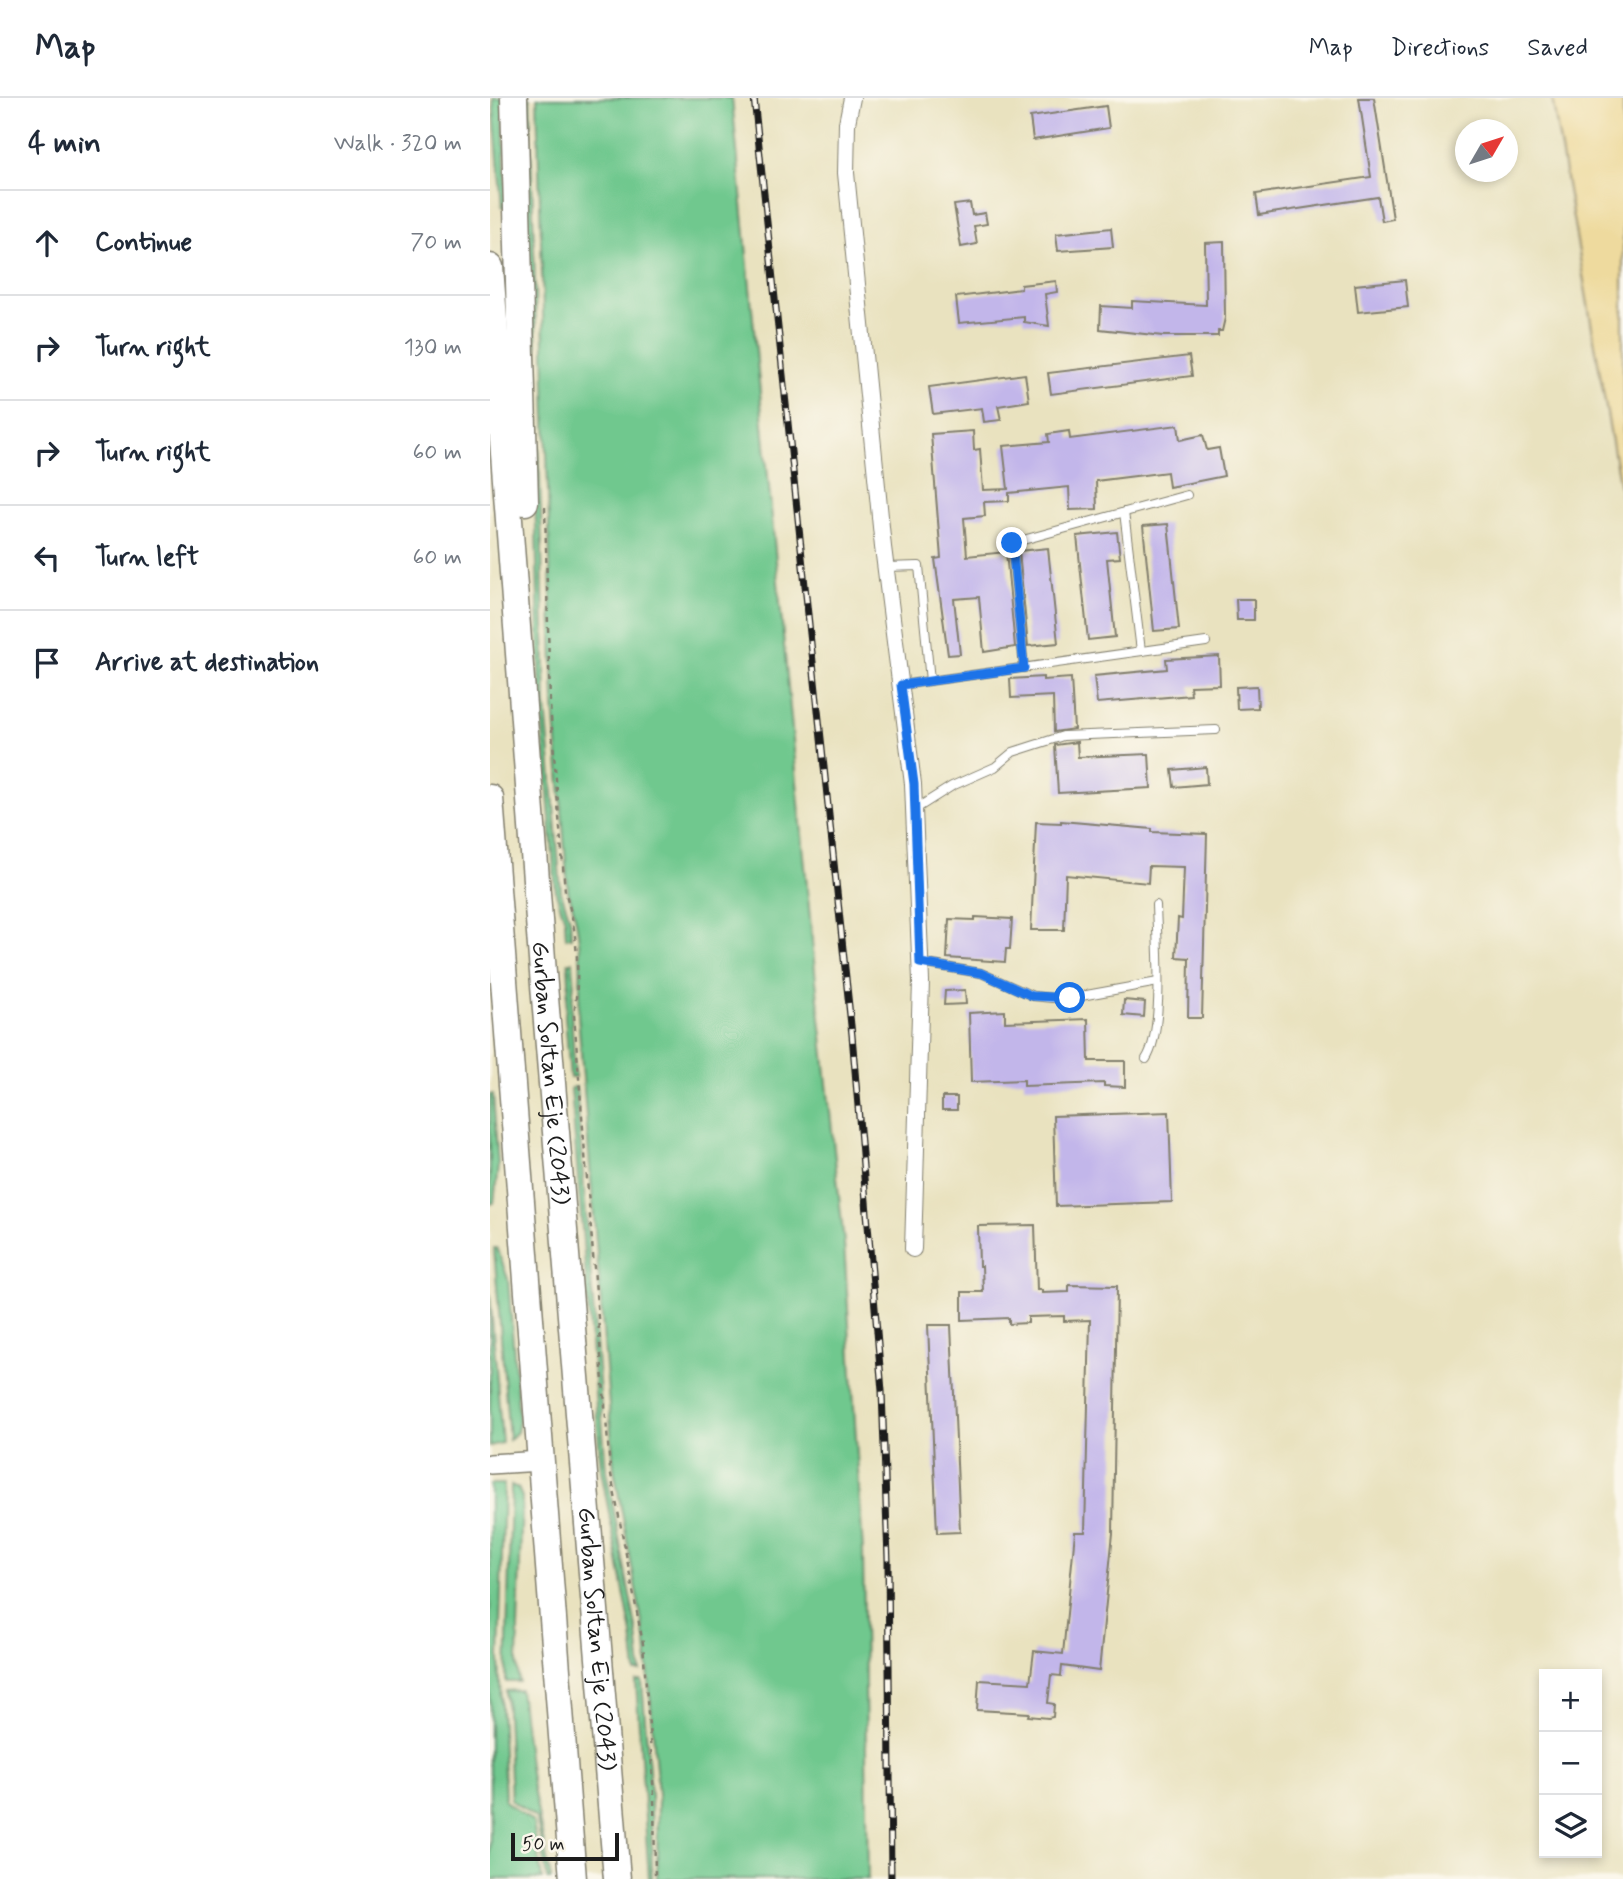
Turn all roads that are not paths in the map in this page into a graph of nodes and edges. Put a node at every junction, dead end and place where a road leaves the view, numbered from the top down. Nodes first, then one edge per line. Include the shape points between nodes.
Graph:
1 (514, 98) edge
2 (852, 98) edge
3 (490, 267) edge
4 (1187, 495) dead end
5 (1124, 512) junction
6 (886, 568) junction
7 (1206, 642) dead end
8 (1141, 651) junction
9 (521, 657) junction
10 (1024, 668) junction
11 (930, 681) junction
12 (901, 685) junction
13 (1216, 730) dead end
14 (490, 798) edge
15 (914, 810) junction
16 (1156, 905) dead end
17 (920, 963) junction
18 (1158, 982) junction
19 (1146, 1059) dead end
20 (913, 1249) dead end
21 (541, 1461) junction
22 (490, 1464) edge
23 (607, 1755) junction
24 (563, 1758) junction
25 (573, 1879) edge
26 (617, 1879) edge

1 - 9 highway via 528,594
2 - 6 street via 846,173
3 - 9 highway, Gurban Soltan Eje (2043)
4 - 5 lane
5 - 8 lane
5 - 10 lane via 1012,543
6 - 11 lane via 919,566
6 - 12 street
7 - 8 lane
8 - 10 lane
9 - 23 highway, Gurban Soltan Eje (2043)
10 - 11 lane
11 - 12 lane
12 - 15 street
13 - 15 lane via 1063,736 1013,752 995,767 951,786
14 - 21 highway, Gurban Soltan Eje (2043)
15 - 17 street
16 - 18 lane
17 - 18 lane via 981,973 1032,996 1052,998
17 - 20 street
18 - 19 lane via 1154,1033
21 - 22 street
21 - 24 highway, Gurban Soltan Eje (2043)
23 - 24 highway
23 - 26 highway, Gurban Soltan Eje (2043)
24 - 25 highway, Gurban Soltan Eje (2043)

